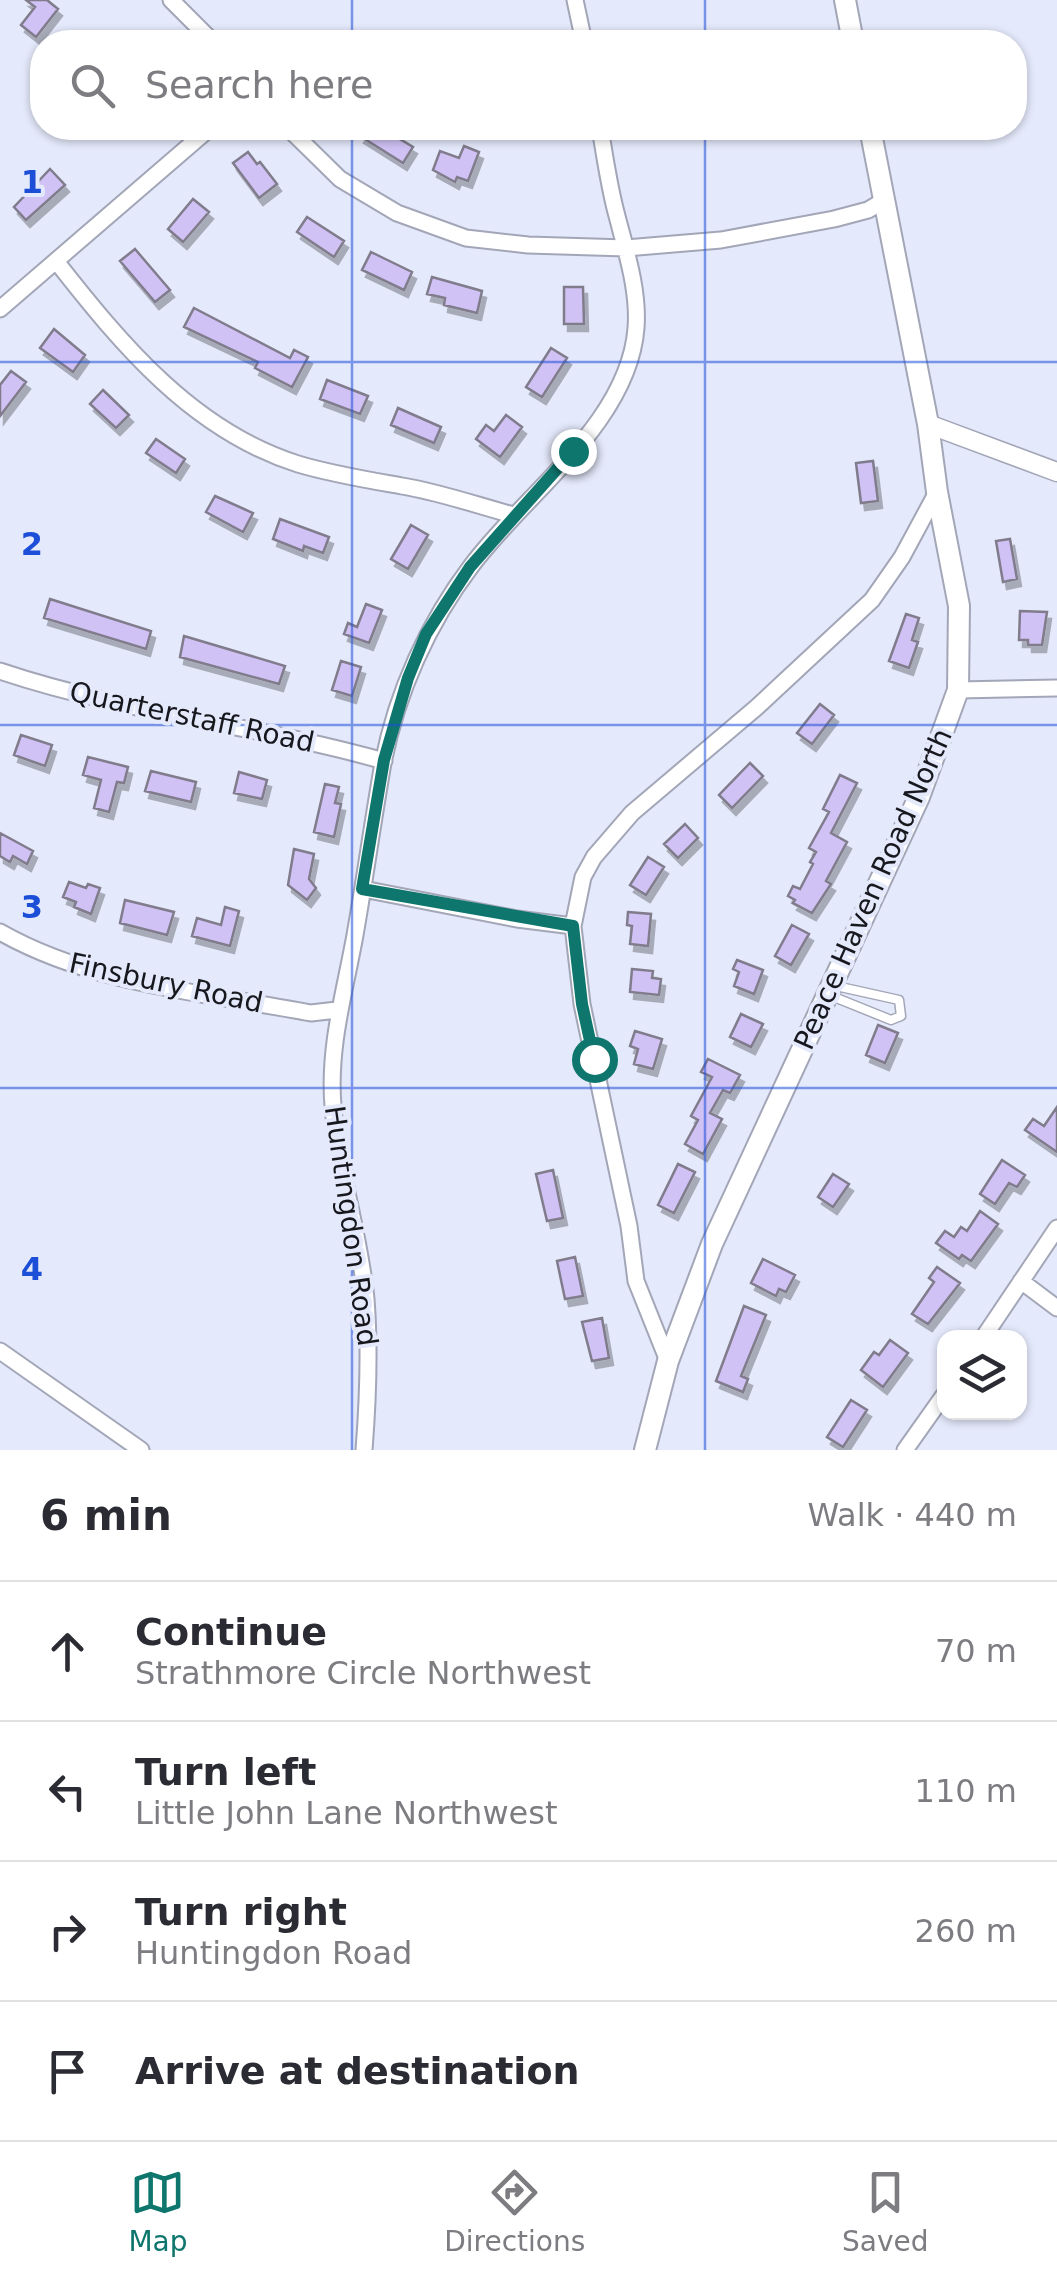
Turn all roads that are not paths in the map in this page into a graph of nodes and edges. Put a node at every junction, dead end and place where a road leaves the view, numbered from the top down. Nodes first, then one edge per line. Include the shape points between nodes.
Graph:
1 (172, 0) edge
2 (576, 0) edge
3 (846, 0) edge
4 (201, 30) edge
5 (582, 30) edge
6 (852, 30) edge
7 (196, 140) edge
8 (300, 140) edge
9 (602, 140) edge
10 (872, 140) edge
11 (884, 200) junction
12 (626, 248) junction
13 (56, 261) junction
14 (0, 309) edge
15 (928, 424) junction
16 (1057, 472) edge
17 (936, 492) junction
18 (513, 515) junction
19 (0, 671) edge
20 (1057, 688) edge
21 (958, 690) junction
22 (384, 760) junction
23 (362, 889) junction
24 (573, 926) junction
25 (0, 932) edge
26 (829, 990) junction
27 (338, 1010) junction
28 (1057, 1228) edge
29 (1021, 1281) junction
30 (1057, 1308) edge
31 (988, 1330) edge
32 (0, 1351) edge
33 (668, 1362) junction
34 (937, 1405) edge
35 (141, 1450) edge
36 (364, 1450) edge
37 (644, 1450) edge
38 (905, 1450) edge

1 - 4 street
2 - 5 street
3 - 6 main road
7 - 13 street
8 - 12 street via 340,179 397,212 466,238
9 - 12 street, Huntingdon Road
10 - 11 main road, Peace Haven Road North
11 - 12 street via 868,210 778,230
11 - 15 main road, Peace Haven Road North
12 - 18 street, Huntingdon Road via 636,323 623,380 599,420
13 - 14 street
13 - 18 street via 156,377 232,433 299,464
15 - 16 street
15 - 17 main road, Peace Haven Road North
17 - 21 main road, Peace Haven Road North via 959,606
17 - 24 street via 872,600 608,838 587,866
18 - 22 street, Huntingdon Road via 426,634
19 - 22 street, Quarterstaff Road via 131,707
20 - 21 street
21 - 26 main road, Peace Haven Road North via 919,797
22 - 23 street, Huntingdon Road
23 - 24 street
23 - 27 street, Huntingdon Road
24 - 33 street via 636,1281
25 - 27 street, Finsbury Road via 51,958 124,978 312,1013
26 - 26 lane via 892,997 902,1005 901,1016 891,1020
26 - 33 main road, Peace Haven Road North via 712,1244
27 - 36 street, Huntingdon Road via 333,1104 366,1298 370,1378
28 - 29 street
29 - 30 street
29 - 31 street
32 - 35 street
33 - 37 main road, Peace Haven Road North
34 - 38 street

